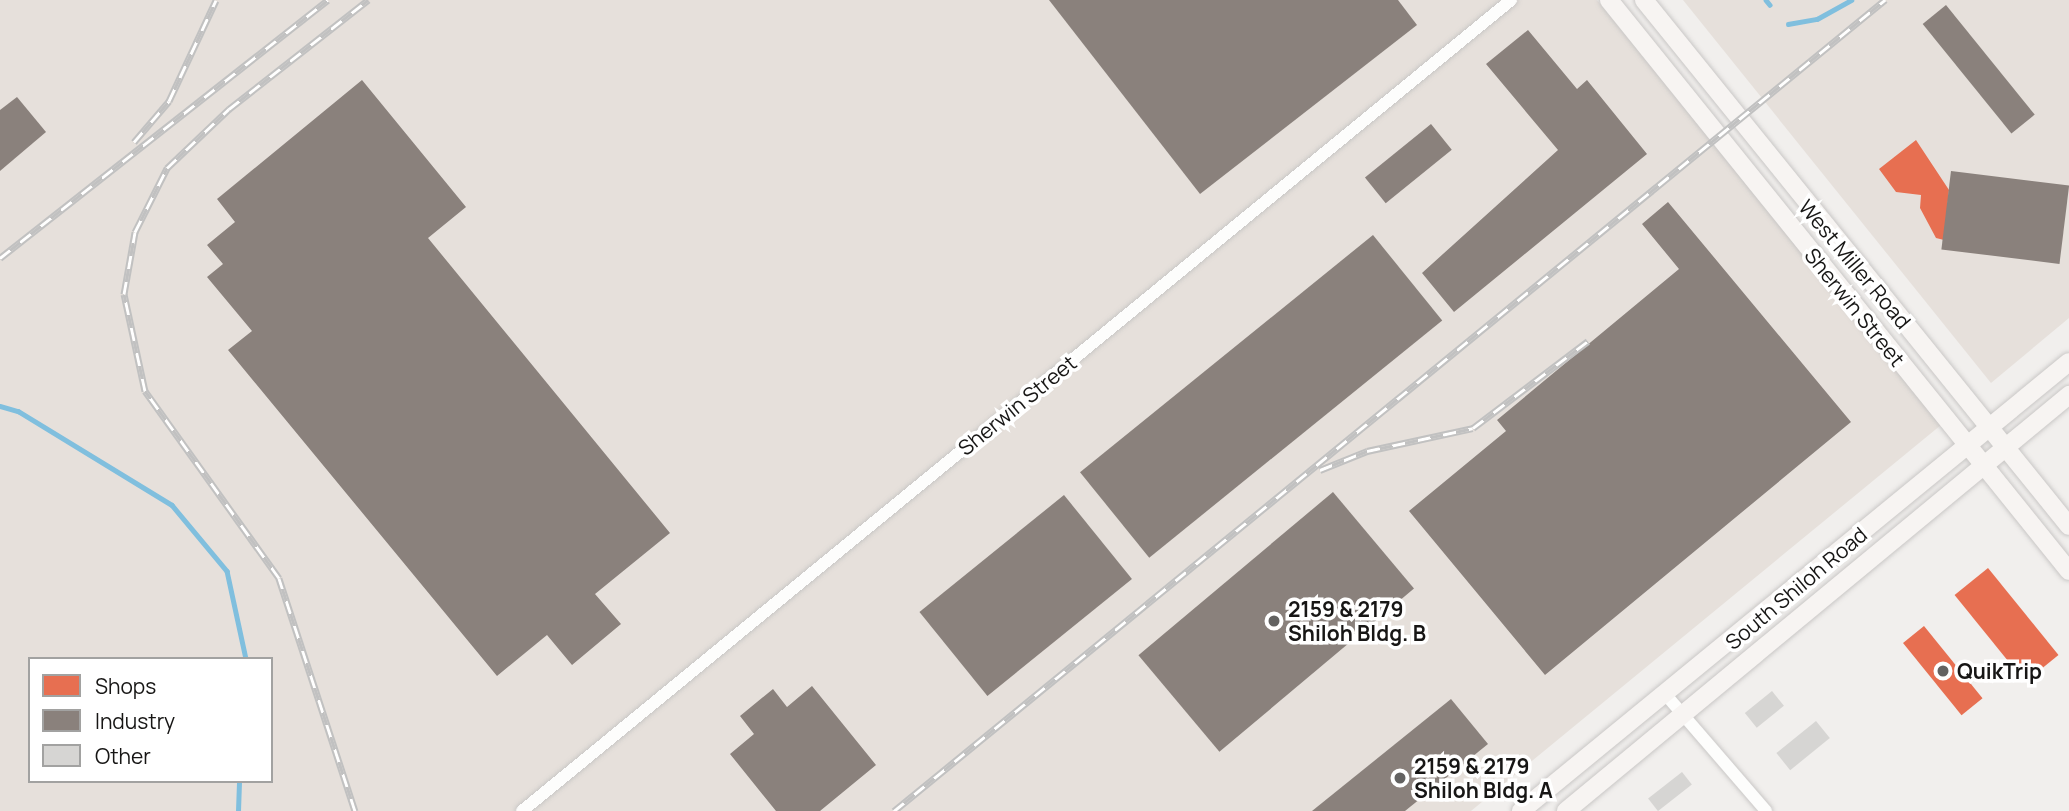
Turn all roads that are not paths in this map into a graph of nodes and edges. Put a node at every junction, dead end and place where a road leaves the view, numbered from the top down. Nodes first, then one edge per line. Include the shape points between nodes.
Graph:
1 (1511, 0) edge
2 (1609, 0) edge
3 (1644, 0) edge
4 (2069, 362) edge
5 (2069, 395) edge
6 (1990, 427) junction
7 (1968, 446) junction
8 (2006, 447) junction
9 (1984, 465) junction
10 (2069, 526) edge
11 (2069, 571) edge
12 (1666, 695) junction
13 (1682, 714) junction
14 (523, 811) edge
15 (1521, 811) edge
16 (1566, 811) edge
17 (1766, 811) edge

1 - 14 street, Sherwin Street
2 - 7 main road, Sherwin Street
3 - 6 main road, West Miller Road
4 - 6 main road, South Shiloh Road
5 - 8 main road, South Shiloh Road
6 - 7 main road, South Shiloh Road
6 - 8 main road, West Miller Road
7 - 9 main road
7 - 12 main road, South Shiloh Road
8 - 9 main road, South Shiloh Road
8 - 10 main road, West Miller Road
9 - 11 main road
9 - 13 main road, South Shiloh Road
12 - 13 street
12 - 15 main road, South Shiloh Road
13 - 16 main road, South Shiloh Road
13 - 17 street

